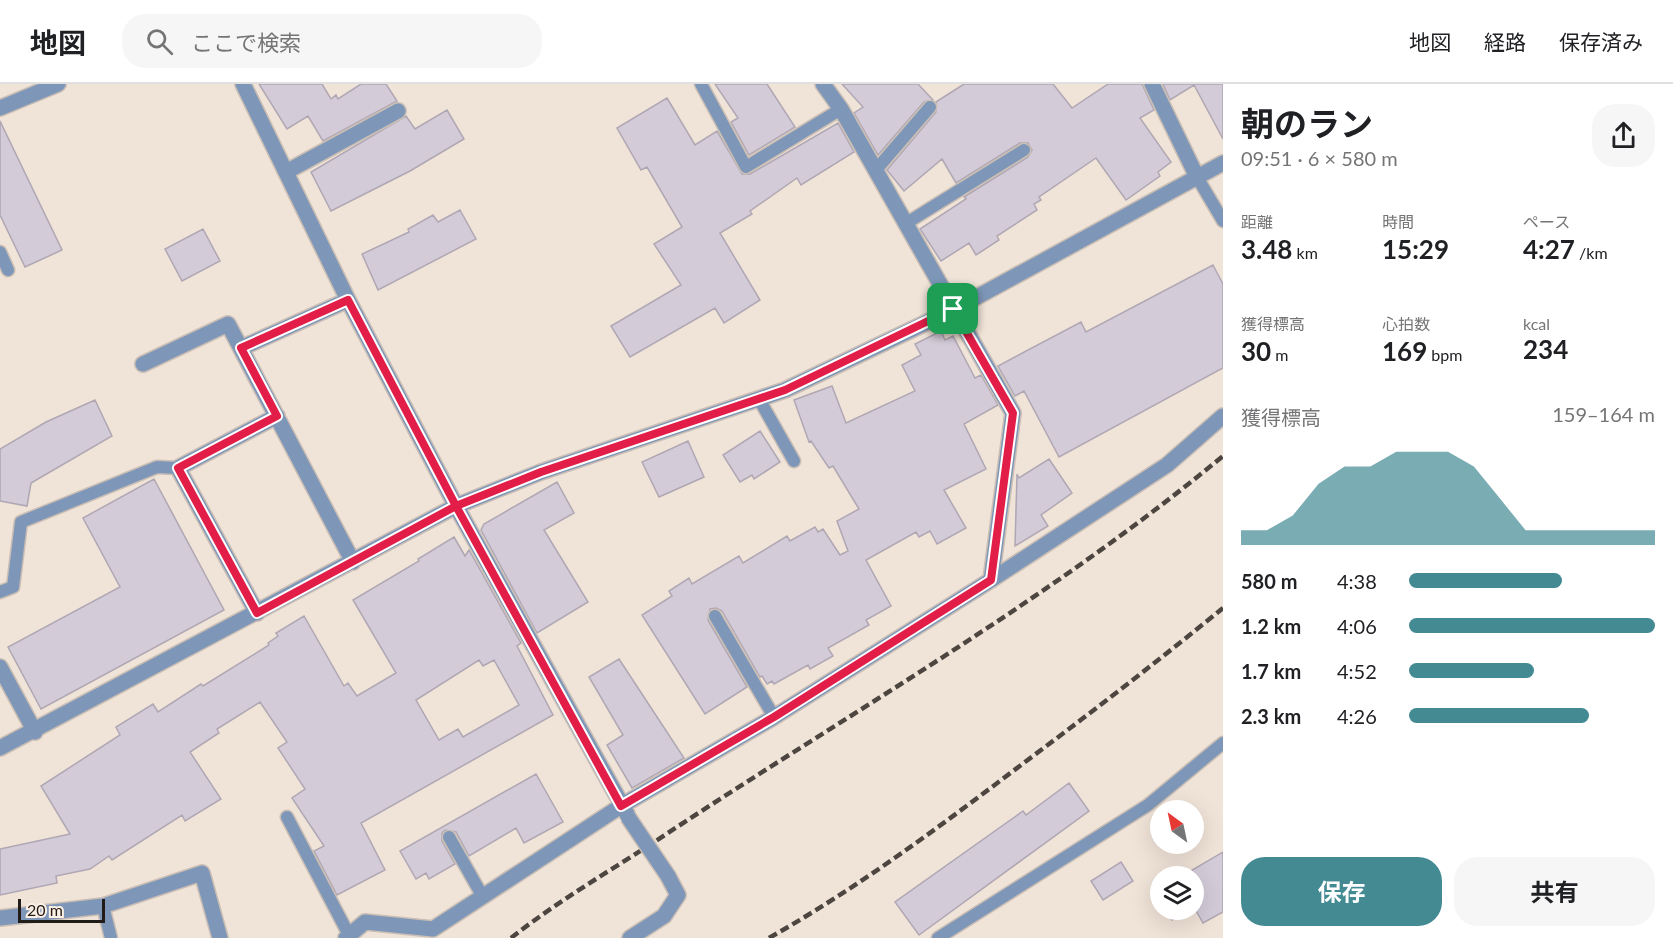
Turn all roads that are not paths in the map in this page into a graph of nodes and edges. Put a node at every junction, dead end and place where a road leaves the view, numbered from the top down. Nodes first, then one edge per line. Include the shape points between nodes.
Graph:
1 (58, 84) edge
2 (243, 84) edge
3 (701, 84) edge
4 (823, 84) edge
5 (1152, 84) edge
6 (930, 107) dead end
7 (0, 108) edge
8 (841, 109) junction
9 (398, 111) dead end
10 (1023, 150) dead end
11 (1223, 163) edge
12 (876, 171) junction
13 (286, 172) junction
14 (1197, 177) junction
15 (1223, 221) edge
16 (906, 224) junction
17 (0, 252) edge
18 (8, 270) dead end
19 (348, 300) junction
20 (953, 309) junction
21 (241, 348) junction
22 (143, 364) dead end
23 (759, 399) junction
24 (277, 416) junction
25 (1223, 416) edge
26 (794, 460) dead end
27 (178, 468) junction
28 (456, 506) junction
29 (353, 562) junction
30 (991, 580) junction
31 (0, 592) edge
32 (257, 613) junction
33 (715, 616) dead end
34 (0, 667) edge
35 (774, 717) junction
36 (34, 732) junction
37 (1223, 743) edge
38 (0, 748) edge
39 (625, 812) junction
40 (287, 817) dead end
41 (448, 837) dead end
42 (483, 897) junction
43 (103, 906) junction
44 (0, 918) edge
45 (347, 936) edge
46 (111, 938) edge
47 (220, 938) edge
48 (630, 938) edge
49 (938, 938) edge

1 - 7 street
2 - 13 street
3 - 8 lane via 746,167
4 - 8 street
5 - 14 street
6 - 12 lane
8 - 12 street
9 - 13 street
10 - 16 lane
11 - 14 street
12 - 16 street
13 - 19 street
14 - 15 lane
14 - 20 street
16 - 20 street
17 - 18 lane
19 - 21 street
19 - 28 street
20 - 23 street
20 - 30 street via 1013,413
21 - 22 street via 228,324
21 - 24 street
23 - 26 lane
23 - 28 street via 541,472
24 - 27 street
24 - 29 street
25 - 30 street via 1167,465
27 - 31 lane via 157,467 21,522 12,586
27 - 32 street
28 - 29 street
28 - 39 street
29 - 32 street
30 - 35 street
32 - 36 street
33 - 35 lane
34 - 36 street
35 - 39 street
36 - 38 street
37 - 49 lane via 1148,805
39 - 42 street
39 - 48 street, bridge via 678,895 664,916
40 - 45 lane
41 - 42 lane
42 - 45 street via 434,930 365,922
43 - 44 street
43 - 46 lane
43 - 47 street via 202,873

